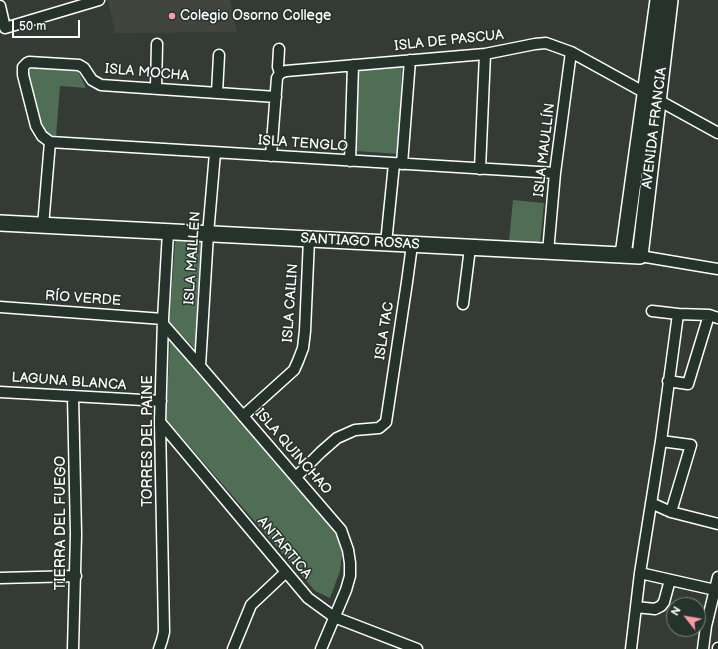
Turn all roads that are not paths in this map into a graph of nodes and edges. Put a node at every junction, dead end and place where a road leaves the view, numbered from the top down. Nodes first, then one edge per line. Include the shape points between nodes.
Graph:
1 (98, 0) edge
2 (658, 0) edge
3 (670, 0) edge
4 (0, 6) edge
5 (661, 22) junction
6 (157, 44) dead end
7 (279, 50) dead end
8 (571, 52) junction
9 (485, 54) junction
10 (219, 55) dead end
11 (410, 60) junction
12 (353, 65) junction
13 (280, 73) junction
14 (156, 88) junction
15 (217, 93) junction
16 (652, 96) junction
17 (276, 98) junction
18 (718, 133) edge
19 (50, 142) junction
20 (215, 153) junction
21 (271, 156) junction
22 (350, 161) junction
23 (398, 164) junction
24 (480, 169) junction
25 (555, 174) junction
26 (0, 223) edge
27 (43, 226) junction
28 (168, 232) junction
29 (208, 234) junction
30 (309, 239) junction
31 (386, 243) junction
32 (412, 244) junction
33 (470, 248) junction
34 (548, 252) junction
35 (623, 255) junction
36 (640, 256) junction
37 (718, 269) edge
38 (462, 304) dead end
39 (0, 307) edge
40 (652, 311) dead end
41 (678, 314) junction
42 (714, 317) edge
43 (163, 322) junction
44 (200, 366) junction
45 (668, 381) junction
46 (0, 392) edge
47 (73, 396) junction
48 (161, 401) junction
49 (243, 416) junction
50 (160, 422) junction
51 (661, 440) junction
52 (296, 477) junction
53 (651, 503) junction
54 (671, 512) junction
55 (718, 524) edge
56 (286, 572) junction
57 (640, 573) junction
58 (76, 576) junction
59 (718, 577) edge
60 (0, 578) edge
61 (670, 580) junction
62 (715, 590) junction
63 (636, 607) junction
64 (334, 617) junction
65 (73, 649) edge
66 (159, 649) edge
67 (233, 649) edge
68 (321, 649) edge
69 (417, 649) edge
70 (631, 649) edge
71 (703, 649) edge

1 - 4 street via 4,28
2 - 5 street, AVENIDA FRANCIA
3 - 5 street, AVENIDA FRANCIA
5 - 16 street, AVENIDA FRANCIA
6 - 14 street
7 - 13 street
8 - 9 street, ISLA DE PASCUA via 546,43
8 - 16 street, ISLA DE PASCUA
8 - 25 street, ISLA MAULLÍN
9 - 11 street, ISLA DE PASCUA
9 - 24 street
10 - 15 street
11 - 12 street, ISLA DE PASCUA
11 - 23 street
12 - 13 street, ISLA DE PASCUA
12 - 22 street
13 - 17 street via 277,78
14 - 15 street, ISLA MOCHA
14 - 19 street, ISLA MOCHA via 98,84 79,66 30,62 25,65 23,75 36,126 42,136
15 - 17 street, ISLA MOCHA
16 - 18 street, ISLA DE PASCUA
16 - 35 street, AVENIDA FRANCIA
16 - 36 street, AVENIDA FRANCIA
17 - 21 street
19 - 20 street, ISLA TENGLO
19 - 27 street
20 - 21 street, ISLA TENGLO
20 - 29 street, ISLA MAILLÉN
21 - 22 street, ISLA TENGLO
22 - 23 street, ISLA TENGLO
23 - 24 street, ISLA TENGLO
23 - 31 street
24 - 25 street, ISLA TENGLO
25 - 34 street, ISLA MAULLÍN
26 - 27 street, SANTIAGO ROSAS
27 - 28 street, SANTIAGO ROSAS
28 - 29 street, SANTIAGO ROSAS
28 - 43 street, TORRES DEL PAINE
29 - 30 street, SANTIAGO ROSAS
29 - 44 street, ISLA MAILLÉN
30 - 31 street, SANTIAGO ROSAS
30 - 49 street, ISLA CAILIN via 303,348 294,370
31 - 32 street, SANTIAGO ROSAS
32 - 33 street, SANTIAGO ROSAS
32 - 52 street, ISLA TAC via 386,422 380,428 355,430 338,438
33 - 34 street, SANTIAGO ROSAS
33 - 38 street
34 - 35 street, SANTIAGO ROSAS
35 - 36 street, SANTIAGO ROSAS
36 - 37 street, SANTIAGO ROSAS
39 - 43 street, RÍO VERDE
40 - 41 street
41 - 42 street
41 - 45 street
42 - 45 street via 688,384
43 - 44 street, ISLA QUINCHAO
43 - 48 street, TORRES DEL PAINE
44 - 49 street, ISLA QUINCHAO
45 - 51 street
46 - 47 street, LAGUNA BLANCA
47 - 48 street, LAGUNA BLANCA
47 - 58 street, TIERRA DEL FUEGO
48 - 50 street, TORRES DEL PAINE
49 - 52 street, ISLA QUINCHAO
50 - 56 street, ANTARTICA
50 - 66 street, TORRES DEL PAINE via 164,632
51 - 53 street
51 - 54 street via 691,445
52 - 64 street, ISLA QUINCHAO via 336,523 348,550 350,576
53 - 54 street
53 - 57 street
54 - 55 street
56 - 64 street, ANTARTICA via 304,593
56 - 67 street via 251,605
57 - 61 street
57 - 63 street
58 - 60 street
58 - 65 street, TIERRA DEL FUEGO
59 - 62 street
61 - 62 street
61 - 63 street via 661,606 655,609
62 - 71 street
63 - 70 street
64 - 68 street, ISLA QUINCHAO
64 - 69 street, ANTARTICA

